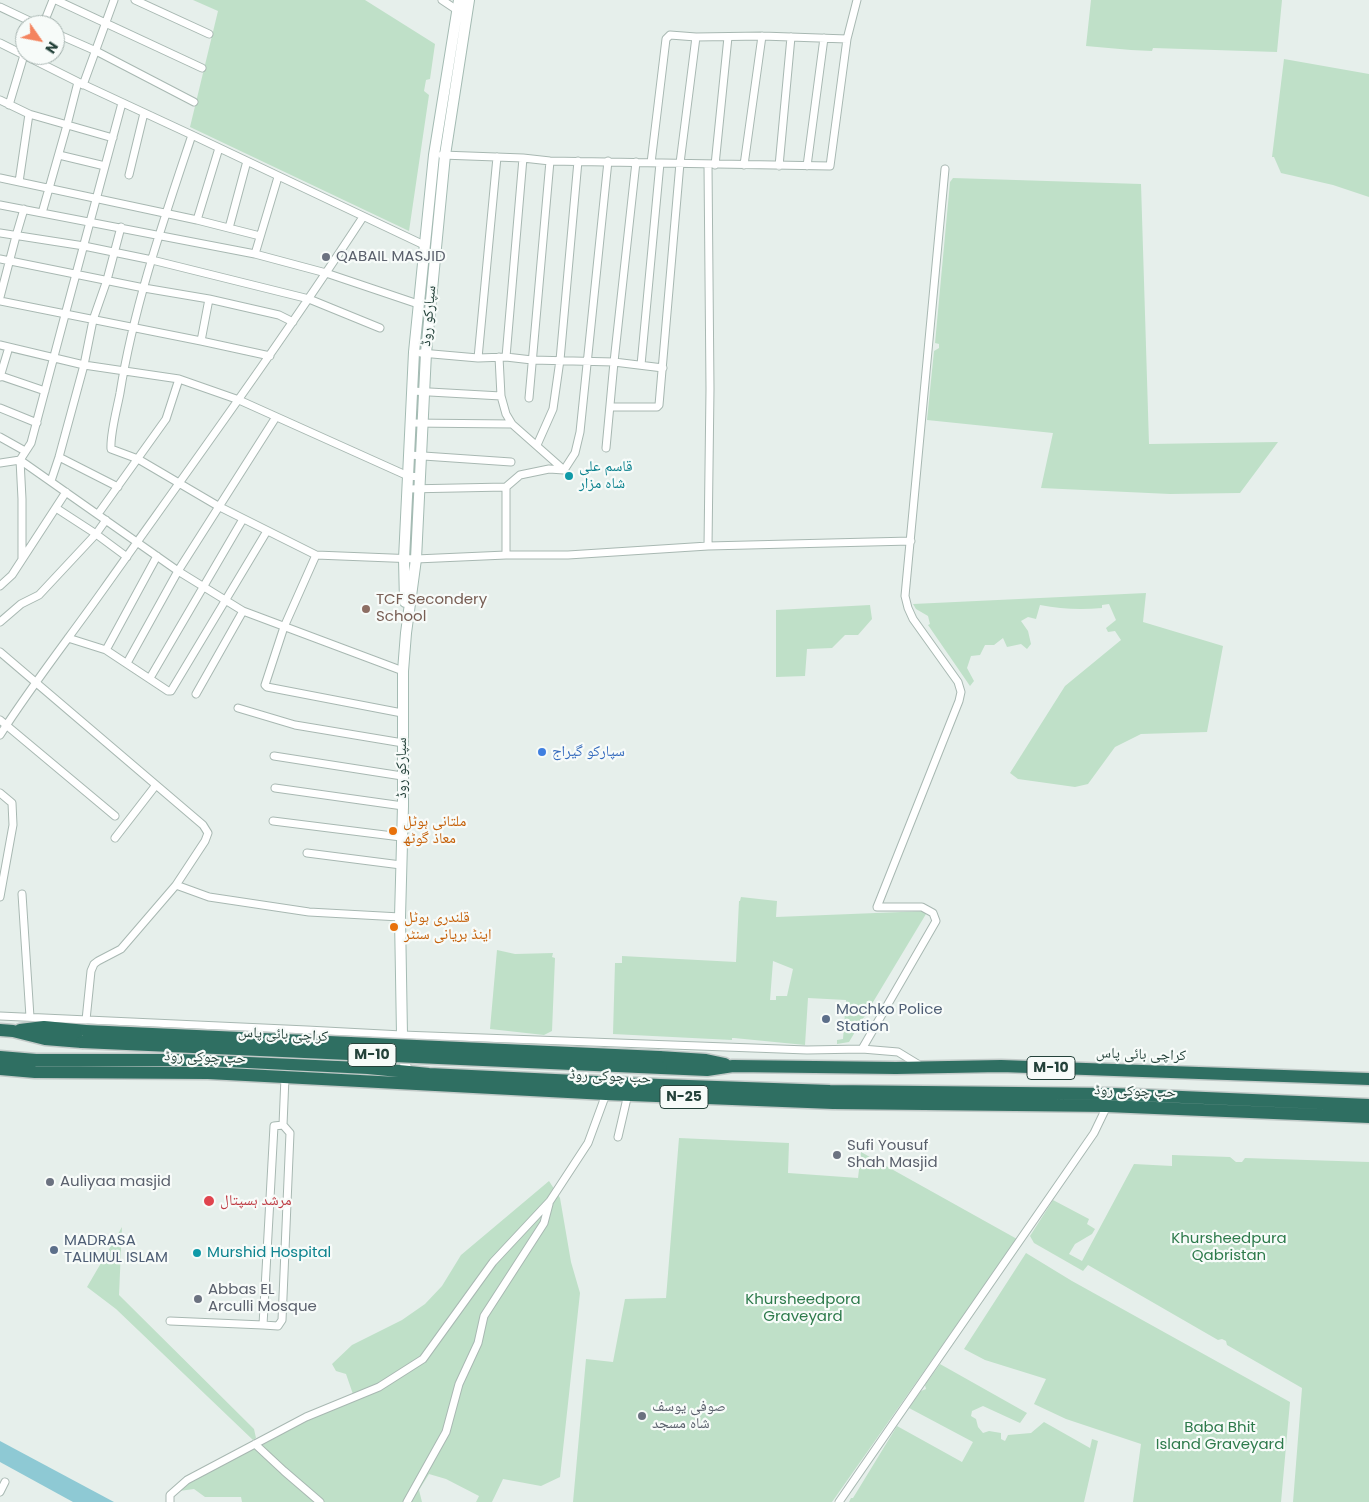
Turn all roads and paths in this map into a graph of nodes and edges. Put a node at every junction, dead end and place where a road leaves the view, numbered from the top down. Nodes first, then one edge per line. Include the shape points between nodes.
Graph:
1 (54, 0) edge
2 (114, 0) edge
3 (135, 0) edge
4 (442, 0) edge
5 (469, 0) edge
6 (857, 0) edge
7 (458, 5) edge
8 (0, 7) edge
9 (17, 15) edge
10 (47, 15) edge
11 (105, 23) junction
12 (209, 34) dead end
13 (762, 36) junction
14 (65, 37) edge
15 (696, 37) junction
16 (728, 37) junction
17 (792, 37) junction
18 (824, 38) junction
19 (847, 39) junction
20 (0, 43) edge
21 (15, 50) edge
22 (96, 51) junction
23 (25, 65) edge
24 (45, 65) edge
25 (202, 68) dead end
26 (80, 84) junction
27 (1, 100) edge
28 (194, 102) dead end
29 (122, 103) junction
30 (9, 104) junction
31 (0, 110) edge
32 (144, 113) junction
33 (29, 114) junction
34 (67, 125) junction
35 (192, 135) junction
36 (113, 138) junction
37 (219, 148) junction
38 (59, 155) junction
39 (440, 155) junction
40 (497, 157) junction
41 (523, 158) junction
42 (247, 161) junction
43 (550, 161) junction
44 (578, 161) junction
45 (608, 161) junction
46 (636, 162) junction
47 (651, 163) junction
48 (660, 163) junction
49 (680, 163) junction
50 (744, 164) junction
51 (711, 165) junction
52 (105, 166) junction
53 (779, 166) junction
54 (807, 166) junction
55 (945, 170) dead end
56 (129, 175) dead end
57 (278, 176) junction
58 (0, 178) edge
59 (19, 182) junction
60 (50, 189) junction
61 (96, 198) junction
62 (0, 205) edge
63 (24, 209) junction
64 (42, 213) junction
65 (166, 214) junction
66 (363, 217) junction
67 (196, 220) junction
68 (90, 222) junction
69 (121, 227) junction
70 (229, 228) junction
71 (0, 233) edge
72 (159, 235) junction
73 (16, 236) junction
74 (260, 236) junction
75 (424, 245) junction
76 (84, 246) junction
77 (114, 253) junction
78 (255, 254) junction
79 (0, 259) edge
80 (152, 260) junction
81 (9, 261) junction
82 (76, 273) junction
83 (326, 273) junction
84 (107, 280) junction
85 (144, 288) junction
86 (0, 297) edge
87 (209, 299) junction
88 (309, 299) junction
89 (0, 301) edge
90 (418, 304) junction
91 (64, 314) junction
92 (93, 320) junction
93 (293, 322) junction
94 (133, 328) junction
95 (380, 328) dead end
96 (201, 341) junction
97 (0, 345) edge
98 (9, 347) junction
99 (414, 352) junction
100 (426, 353) junction
101 (270, 356) junction
102 (54, 357) junction
103 (502, 357) junction
104 (478, 358) junction
105 (532, 360) junction
106 (560, 360) junction
107 (588, 361) junction
108 (614, 362) junction
109 (84, 364) junction
110 (641, 365) junction
111 (663, 368) junction
112 (124, 370) junction
113 (0, 377) edge
114 (179, 379) junction
115 (45, 391) junction
116 (412, 391) junction
117 (424, 392) junction
118 (501, 396) junction
119 (529, 398) dead end
120 (239, 400) junction
121 (610, 407) junction
122 (0, 408) edge
123 (276, 417) junction
124 (38, 422) junction
125 (410, 423) junction
126 (423, 423) junction
127 (512, 424) junction
128 (0, 437) edge
129 (538, 445) junction
130 (606, 448) dead end
131 (25, 451) junction
132 (409, 455) junction
133 (422, 456) junction
134 (60, 457) junction
135 (138, 459) junction
136 (20, 460) junction
137 (511, 462) dead end
138 (0, 463) edge
139 (564, 470) junction
140 (408, 476) junction
141 (420, 477) junction
142 (51, 481) junction
143 (179, 483) junction
144 (118, 487) junction
145 (506, 487) junction
146 (407, 489) junction
147 (420, 489) junction
148 (66, 492) junction
149 (218, 506) junction
150 (56, 508) junction
151 (98, 514) junction
152 (243, 519) junction
153 (106, 520) junction
154 (267, 531) junction
155 (96, 534) junction
156 (911, 541) junction
157 (137, 542) junction
158 (708, 546) junction
159 (506, 554) junction
160 (316, 555) junction
161 (127, 556) junction
162 (157, 556) junction
163 (22, 559) junction
164 (404, 559) junction
165 (416, 559) junction
166 (178, 570) junction
167 (0, 586) edge
168 (203, 587) junction
169 (226, 601) junction
170 (243, 611) junction
171 (0, 622) edge
172 (284, 627) junction
173 (406, 633) junction
174 (68, 638) junction
175 (106, 650) junction
176 (0, 652) edge
177 (127, 663) junction
178 (403, 671) junction
179 (150, 678) junction
180 (36, 682) junction
181 (196, 694) dead end
182 (238, 708) dead end
183 (402, 713) junction
184 (0, 720) edge
185 (6, 725) junction
186 (0, 735) edge
187 (403, 743) junction
188 (274, 756) dead end
189 (402, 776) junction
190 (156, 785) junction
191 (275, 788) dead end
192 (0, 792) edge
193 (402, 806) junction
194 (116, 816) dead end
195 (273, 821) dead end
196 (401, 836) junction
197 (116, 838) dead end
198 (307, 853) dead end
199 (401, 865) junction
200 (176, 885) junction
201 (22, 894) dead end
202 (0, 897) edge
203 (400, 917) junction
204 (0, 1016) edge
205 (30, 1017) junction
206 (6, 1031) edge
207 (85, 1031) junction
208 (402, 1035) junction
209 (862, 1049) junction
210 (0, 1057) edge
211 (923, 1067) junction
212 (0, 1068) edge
213 (285, 1077) junction
214 (406, 1077) junction
215 (1369, 1079) edge
216 (606, 1094) junction
217 (628, 1094) junction
218 (1369, 1105) edge
219 (1107, 1106) junction
220 (1369, 1118) edge
221 (283, 1125) junction
222 (618, 1136) dead end
223 (550, 1201) junction
224 (170, 1321) dead end
225 (264, 1325) junction
226 (255, 1444) junction
227 (5, 1482) dead end
228 (0, 1492) edge
229 (170, 1502) edge
230 (320, 1502) edge
231 (407, 1502) edge
232 (839, 1502) edge

1 - 10 street
1 - 11 street
2 - 11 street
3 - 12 street
4 - 7 street
5 - 39 street, سپارکو روڈ
6 - 19 street
7 - 39 street, سپارکو روڈ
8 - 9 street
11 - 22 street
11 - 25 street
13 - 16 street
13 - 17 street
13 - 50 street
14 - 22 street
15 - 16 street
15 - 47 street via 670,35 666,39
15 - 49 street
16 - 51 street
17 - 18 street
17 - 53 street
18 - 19 street
18 - 54 street
19 - 54 street via 830,166
20 - 21 street
22 - 26 street
22 - 28 street
23 - 30 street
24 - 26 street
26 - 29 street
26 - 34 street
27 - 30 street
27 - 31 street
29 - 32 street
29 - 36 street
30 - 33 street
32 - 35 street
32 - 56 street
33 - 34 street
33 - 59 street
34 - 36 street
34 - 38 street
35 - 37 street
35 - 65 street
36 - 52 street
37 - 42 street
37 - 67 street
38 - 52 street
38 - 60 street
39 - 40 street
39 - 75 street, سپارکو روڈ
39 - 100 street, سپارکو روڈ
40 - 41 street
40 - 104 street
41 - 43 street
41 - 103 street
42 - 57 street
42 - 70 street
43 - 44 street
43 - 105 street
44 - 45 street
44 - 106 street
45 - 46 street
45 - 107 street
46 - 47 street
46 - 108 street
47 - 48 street
48 - 49 street
48 - 110 street
49 - 51 street
49 - 111 street
50 - 51 street
50 - 53 street
51 - 158 street
52 - 61 street
53 - 54 street
55 - 156 street
57 - 66 street
57 - 74 street
58 - 59 street
59 - 60 street
60 - 61 street
60 - 64 street
61 - 65 street
61 - 68 street
62 - 63 street
63 - 64 street
63 - 73 street
64 - 68 street
65 - 67 street
65 - 72 street
66 - 75 street
66 - 83 street
67 - 70 street
68 - 69 street
68 - 76 street
69 - 72 street
69 - 77 street
70 - 74 street
71 - 73 street
72 - 78 street
72 - 80 street
73 - 76 street
73 - 81 street
74 - 78 street
75 - 90 street, سپارکو روڈ
76 - 77 street
76 - 82 street
77 - 80 street
77 - 84 street
78 - 83 street
79 - 81 street
80 - 85 street
80 - 88 street
81 - 82 street
81 - 86 street
82 - 84 street
82 - 91 street
83 - 88 street
83 - 90 street
84 - 85 street
84 - 92 street
85 - 87 street
85 - 94 street
87 - 93 street via 279,315
87 - 96 street
88 - 93 street
88 - 95 street
89 - 91 street
90 - 99 street, سپارکو روڈ
91 - 92 street
91 - 102 street
92 - 94 street
92 - 109 street
93 - 101 street
94 - 96 street
94 - 112 street
96 - 101 street
97 - 98 street
98 - 102 street
98 - 113 street
99 - 100 street
99 - 116 street, سپارکو روڈ
100 - 104 street
100 - 117 street, سپارکو روڈ
101 - 120 street
102 - 109 street
102 - 115 street
103 - 104 street
103 - 105 street
103 - 118 street
105 - 106 street
105 - 119 street
106 - 107 street
106 - 129 street via 554,410
107 - 108 street
107 - 139 street via 580,432 575,453
108 - 110 street
108 - 121 street
109 - 112 street
109 - 134 street
110 - 111 street
111 - 121 street via 657,407
112 - 114 street
112 - 135 street via 111,450
113 - 115 street
114 - 120 street
114 - 135 street via 166,419
115 - 124 street
116 - 117 street
116 - 125 street, سپارکو روڈ
117 - 118 street
117 - 126 street, سپارکو روڈ
118 - 127 street
120 - 123 street
120 - 143 street
121 - 130 street
122 - 124 street
123 - 140 street
123 - 149 street
124 - 131 street via 31,444
125 - 126 street
125 - 132 street, سپارکو روڈ
126 - 127 street
126 - 133 street, سپارکو روڈ
127 - 129 street
128 - 131 street
129 - 139 street
131 - 136 street
132 - 133 street
132 - 140 street, سپارکو روڈ
133 - 137 street
133 - 141 street, سپارکو روڈ
134 - 142 street
134 - 144 street
135 - 143 street
135 - 144 street
136 - 138 street
136 - 142 street
136 - 163 street
139 - 145 street via 549,469 520,475
140 - 141 street
140 - 146 street, سپارکو روڈ
141 - 147 street, سپارکو روڈ
142 - 148 street
143 - 149 street
143 - 157 street
144 - 151 street
145 - 147 street
145 - 159 street
146 - 147 street
146 - 164 street, سپارکو روڈ
147 - 165 street, سپارکو روڈ
148 - 150 street
148 - 151 street
149 - 152 street
149 - 166 street
150 - 155 street
150 - 163 street
151 - 153 street
152 - 154 street
152 - 168 street
153 - 155 street
153 - 157 street
154 - 160 street
154 - 169 street
155 - 161 street
155 - 171 street via 39,595 21,604
156 - 158 street
156 - 209 street via 905,596 908,608 958,682 961,692 877,907 922,907 933,913 936,921
157 - 161 street
157 - 162 street
158 - 159 street
159 - 165 street
160 - 164 street
160 - 172 street
161 - 174 street
162 - 166 street
162 - 175 street
163 - 167 street
164 - 165 street
164 - 173 street, سپارکو روڈ
165 - 173 street, سپارکو روڈ
166 - 168 street
166 - 177 street
168 - 169 street
168 - 179 street
169 - 170 street
169 - 179 street via 171,691
170 - 172 street
170 - 181 street
172 - 178 street
172 - 183 street via 265,683 267,687
173 - 178 street, سپارکو روڈ
174 - 175 street
174 - 180 street
175 - 177 street
176 - 180 street
177 - 179 street
178 - 183 street, سپارکو روڈ
180 - 185 street
180 - 190 street
182 - 187 street via 295,725
183 - 187 street, سپارکو روڈ
184 - 185 street
185 - 186 street
185 - 194 street
187 - 189 street, سپارکو روڈ
188 - 189 street
189 - 193 street, سپارکو روڈ
190 - 197 street
190 - 200 street via 208,833
191 - 193 street
192 - 202 street via 12,803 13,825
193 - 196 street, سپارکو روڈ
195 - 196 street
196 - 199 street, سپارکو روڈ
198 - 199 street
199 - 203 street, سپارکو روڈ
200 - 203 street via 210,897 300,911
200 - 207 street via 121,948 94,964
201 - 205 street
203 - 208 street, سپارکو روڈ
204 - 205 street
205 - 207 street
206 - 207 highway, کراچی بائی پاس / M-10 via 44,1027
207 - 208 street
207 - 211 highway, کراچی بائی پاس / M-10, bridge via 660,1062 706,1060 733,1066
208 - 209 street via 807,1050
208 - 214 street, سپارکو روڈ
209 - 211 street via 898,1052
210 - 214 highway via 208,1060 368,1068
211 - 215 highway, کراچی بائی پاس / M-10 via 1001,1066
212 - 213 highway, حب چوکی روڈ / N-25 via 36,1072
213 - 214 highway, حب چوکی روڈ / N-25
213 - 221 street
214 - 216 highway, حب چوکی روڈ / N-25
214 - 218 highway via 830,1091 1112,1094
216 - 217 highway, حب چوکی روڈ / N-25
216 - 223 street via 588,1143
217 - 219 highway, حب چوکی روڈ / N-25 via 842,1103
217 - 222 street
219 - 220 highway, حب چوکی روڈ / N-25
219 - 232 street via 1094,1133
221 - 225 street via 274,1126
221 - 225 street via 290,1133 282,1320 278,1326
223 - 226 street via 493,1262 423,1359 379,1386 306,1417
223 - 231 street via 544,1223 484,1316 478,1343 459,1384 446,1432
224 - 225 street
226 - 229 street via 187,1480 170,1495
226 - 230 street
227 - 228 street

